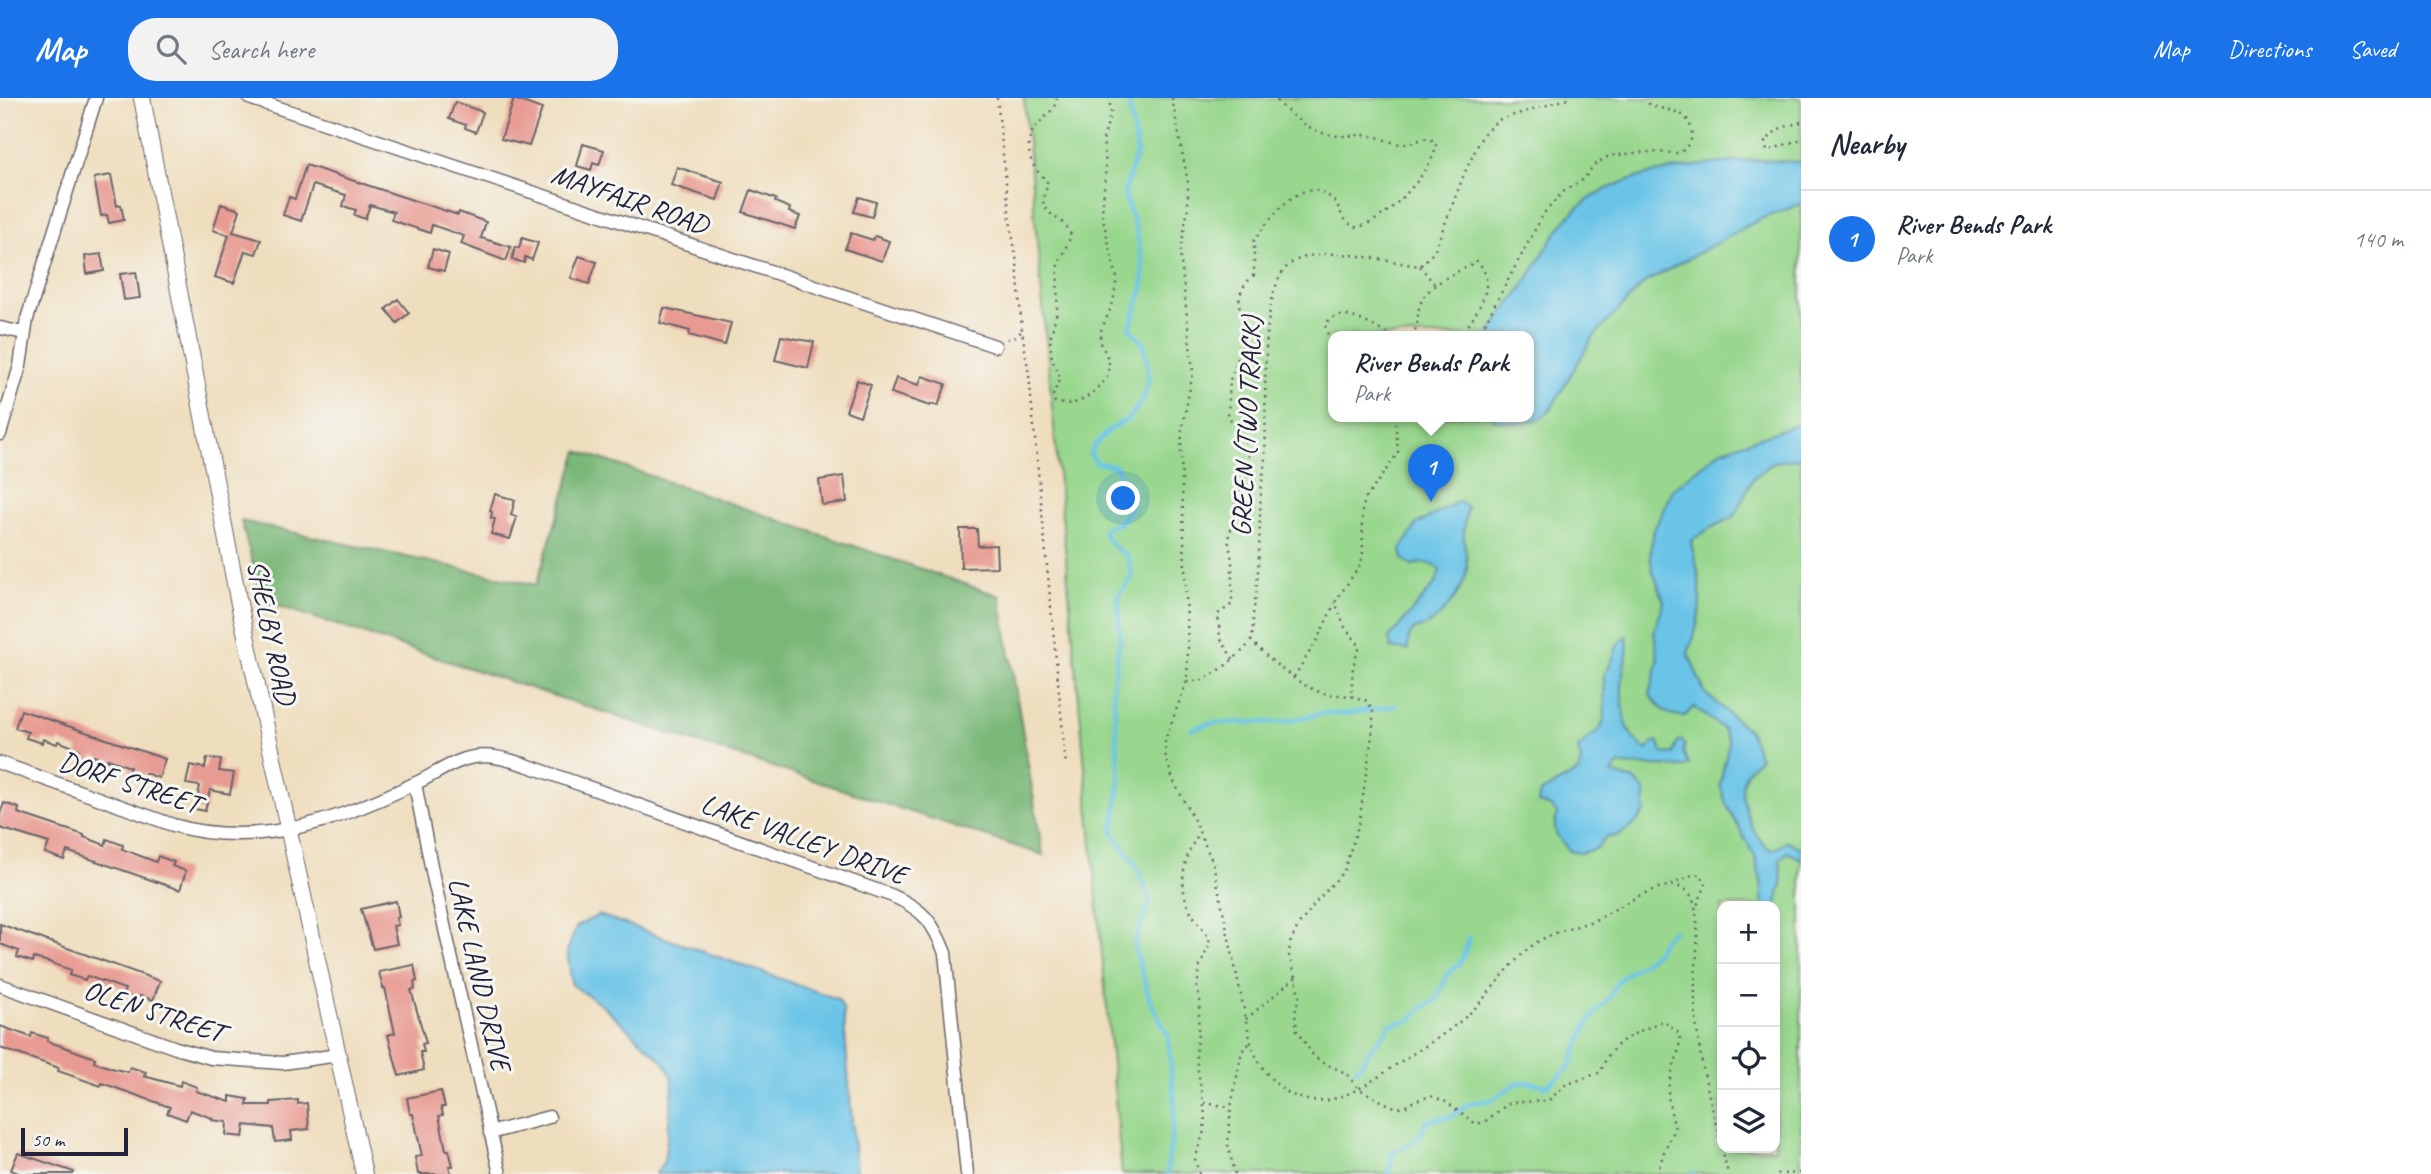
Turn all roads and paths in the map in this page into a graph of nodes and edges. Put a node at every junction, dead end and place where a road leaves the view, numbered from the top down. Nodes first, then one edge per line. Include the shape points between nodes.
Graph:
1 (96, 98) edge
2 (142, 98) edge
3 (249, 98) edge
4 (997, 98) edge
5 (1057, 98) edge
6 (1109, 98) edge
7 (1172, 98) edge
8 (1274, 98) edge
9 (1570, 98) edge
10 (1651, 98) edge
11 (1801, 122) edge
12 (1801, 139) edge
13 (1420, 266) junction
14 (1435, 285) junction
15 (0, 328) edge
16 (1022, 331) junction
17 (1384, 331) edge
18 (1416, 331) edge
19 (1465, 331) edge
20 (1481, 331) edge
21 (24, 333) junction
22 (1328, 335) edge
23 (1015, 337) junction
24 (1023, 340) junction
25 (995, 346) joint
26 (1395, 422) edge
27 (0, 434) edge
28 (1335, 602) junction
29 (1251, 640) junction
30 (1233, 659) junction
31 (1294, 677) junction
32 (1187, 681) junction
33 (1351, 695) junction
34 (0, 764) edge
35 (1066, 766) dead end
36 (415, 784) junction
37 (289, 828) junction
38 (1200, 832) junction
39 (1670, 885) junction
40 (1696, 908) junction
41 (1296, 977) junction
42 (0, 985) edge
43 (1245, 1019) junction
44 (1251, 1043) junction
45 (338, 1055) junction
46 (1358, 1088) junction
47 (1204, 1103) junction
48 (1231, 1107) junction
49 (549, 1117) dead end
50 (1717, 1127) edge
51 (490, 1133) junction
52 (1723, 1153) edge
53 (1728, 1169) junction
54 (1801, 1173) edge
55 (364, 1174) edge
56 (500, 1174) edge
57 (967, 1174) edge
58 (1199, 1174) edge
59 (1235, 1174) edge
60 (1657, 1174) edge
61 (1728, 1174) edge
62 (1733, 1174) edge
63 (1777, 1174) edge

1 - 21 street
2 - 37 street, SHELBY ROAD via 238,599
3 - 25 street, MAYFAIR ROAD
4 - 16 path
5 - 6 path via 1028,146 1033,164 1046,179 1046,209 1065,224 1071,236 1058,265 1057,311 1050,339 1060,377 1053,396 1055,402 1066,405 1083,400 1108,376 1109,361 1100,333 1113,303 1117,278 1102,215 1103,139 1111,111
7 - 32 path via 1188,183 1180,253 1193,372 1181,455
8 - 30 path via 1316,131 1375,136 1405,144 1430,138 1436,153 1397,203 1362,228 1345,222 1334,200 1317,190 1305,191 1284,203 1254,240 1254,275 1241,288 1238,299 1248,330 1230,380 1228,416 1246,440 1250,462 1228,538 1232,601 1218,614 1220,638
9 - 13 path via 1498,120 1483,134 1434,252
10 - 20 path via 1652,107 1668,108 1690,123 1689,145 1680,153 1609,156 1564,191 1544,213
11 - 12 path via 1778,129 1765,142 1767,151
13 - 14 path
13 - 29 path, GREEN (TWO TRACK) via 1366,257 1306,256 1288,265 1278,281 1266,353 1265,455
14 - 18 path via 1419,307
14 - 19 path via 1477,261 1481,264 1486,292
15 - 21 street
16 - 23 path
16 - 24 path
17 - 22 path via 1355,317 1337,316 1325,325
21 - 27 street via 20,366
23 - 24 path
23 - 25 path
24 - 35 path
26 - 28 path via 1398,453 1366,498 1363,556
28 - 31 path
28 - 33 path via 1344,626 1360,646
29 - 30 path
29 - 31 path
30 - 32 path via 1207,678
31 - 33 path via 1324,693
32 - 38 path via 1165,740 1165,754
33 - 41 path via 1367,701 1373,710 1359,823 1344,871 1311,909 1290,943
34 - 37 street, DORF STREET via 189,830 245,835
36 - 37 street, DORF STREET via 347,813
36 - 51 street, LAKE LAND DRIVE
36 - 57 street, LAKE VALLEY DRIVE via 472,757 505,759 893,896 921,911 936,929 945,953
37 - 45 street, SHELBY ROAD
38 - 43 path via 1213,863
38 - 47 path via 1190,847 1183,889 1185,901 1210,943 1197,988 1195,1045
39 - 40 path via 1688,892
39 - 40 path via 1701,874 1706,884
39 - 46 path via 1542,938 1452,1028
40 - 50 path via 1697,1041
41 - 43 path
41 - 46 path via 1297,1031 1313,1055 1346,1073
42 - 45 street, OLEN STREET via 211,1058 283,1063
43 - 44 path
44 - 46 path via 1264,1072 1286,1092 1317,1101
44 - 48 path via 1242,1051
45 - 55 street, SHELBY ROAD
46 - 60 path via 1403,1108 1431,1096 1476,1124 1510,1103 1549,1100 1565,1085 1601,1072 1604,1060 1627,1036 1663,1021 1680,1034 1680,1051 1668,1086 1675,1129
47 - 48 path
47 - 58 path via 1204,1131 1195,1159
48 - 59 path via 1228,1145
49 - 51 street
51 - 56 street, LAKE LAND DRIVE
52 - 53 path
53 - 61 path
53 - 62 path
54 - 63 path

